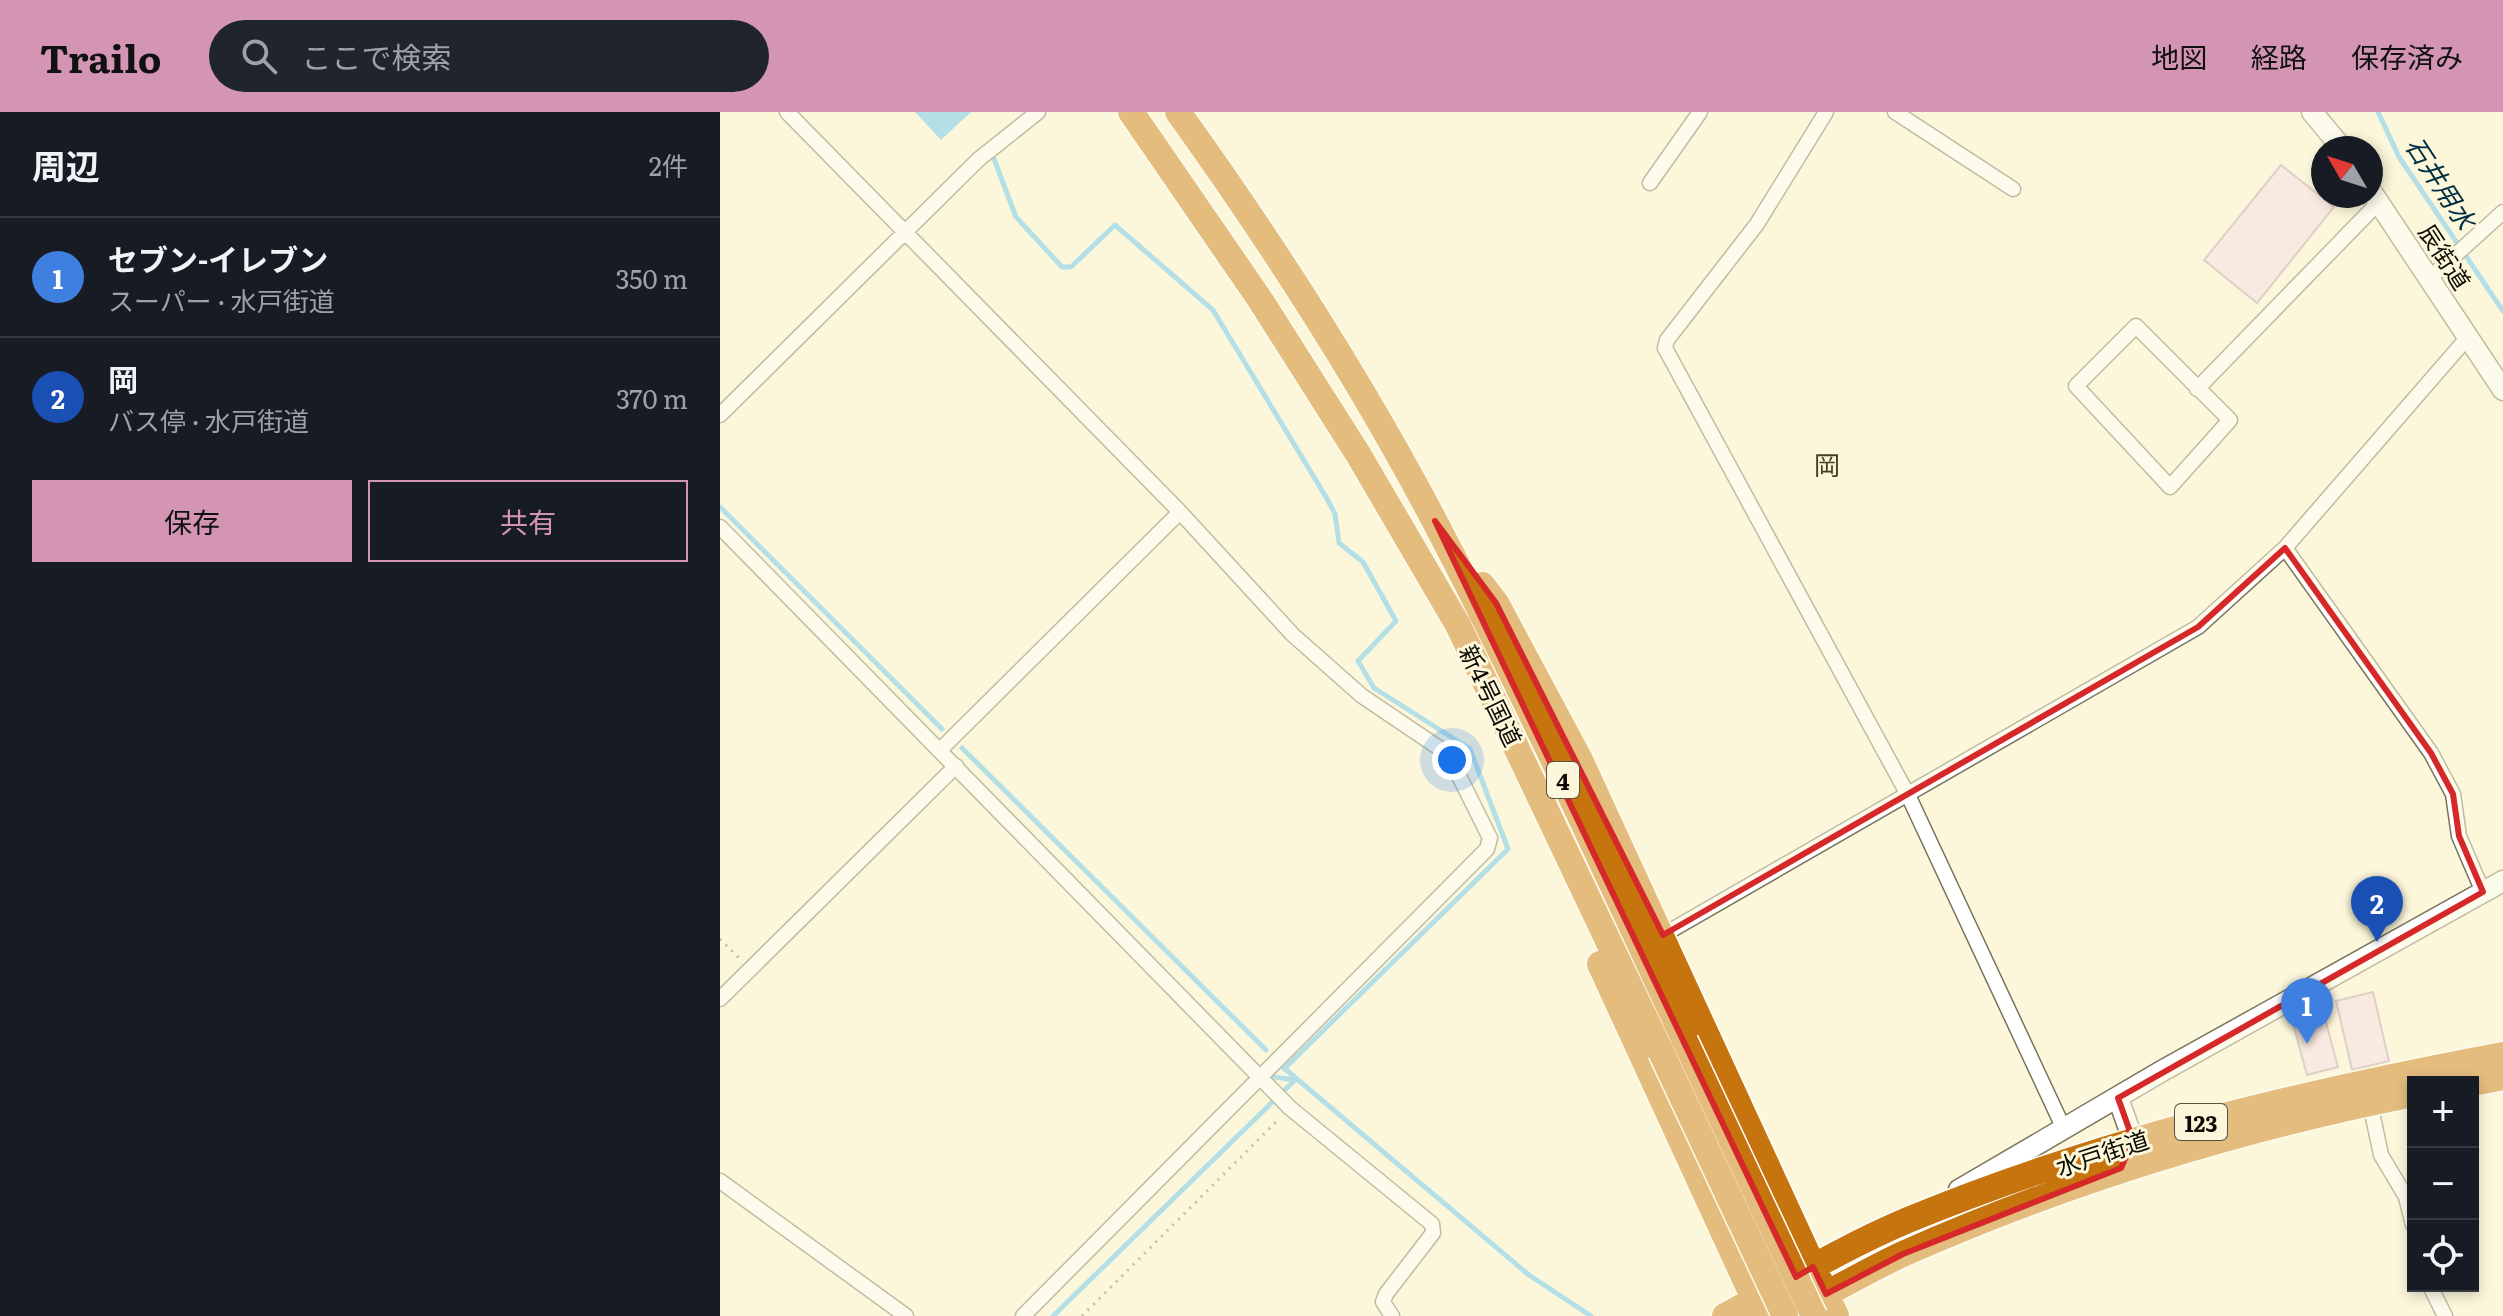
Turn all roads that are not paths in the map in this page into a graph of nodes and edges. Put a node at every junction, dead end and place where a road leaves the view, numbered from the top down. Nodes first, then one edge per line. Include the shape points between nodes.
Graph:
1 (787, 112) edge
2 (1038, 112) edge
3 (1131, 112) edge
4 (1178, 112) edge
5 (1700, 112) edge
6 (1826, 112) edge
7 (1895, 112) edge
8 (2320, 115) edge
9 (2334, 136) edge
10 (1650, 183) dead end
11 (2013, 189) dead end
12 (2365, 208) edge
13 (2382, 208) edge
14 (2503, 212) edge
15 (903, 234) junction
16 (2430, 278) junction
17 (2468, 337) junction
18 (2197, 389) junction
19 (2503, 390) edge
20 (720, 415) edge
21 (1180, 512) junction
22 (1435, 521) junction
23 (720, 527) edge
24 (1406, 538) junction
25 (2285, 548) junction
26 (940, 750) junction
27 (956, 766) junction
28 (1908, 795) junction
29 (2503, 881) edge
30 (2483, 892) junction
31 (1663, 935) junction
32 (720, 999) edge
33 (2503, 1055) edge
34 (1261, 1076) junction
35 (2503, 1077) edge
36 (2479, 1082) edge
37 (2368, 1092) junction
38 (2407, 1094) edge
39 (2118, 1098) junction
40 (2064, 1129) junction
41 (2133, 1140) junction
42 (2121, 1168) junction
43 (720, 1181) edge
44 (1908, 1220) junction
45 (2412, 1220) edge
46 (1813, 1267) junction
47 (2433, 1292) edge
48 (1758, 1308) edge
49 (1826, 1309) edge
50 (906, 1316) edge
51 (1023, 1316) edge
52 (1392, 1316) edge
53 (1725, 1316) edge
54 (1784, 1316) edge
55 (2445, 1316) edge

1 - 15 street
2 - 15 street via 979,159
3 - 24 highway, 新4号国道 / 4 via 1261,301
4 - 22 highway, 新4号国道 / 4 via 1295,284
5 - 10 street
6 - 28 street via 1757,224 1665,348
7 - 11 street
8 - 9 street
12 - 18 street
13 - 16 street, 辰街道
14 - 16 street
15 - 20 street
15 - 21 street
16 - 17 street, 辰街道
17 - 19 street, 辰街道
17 - 25 street
18 - 18 street via 2136,326 2076,386 2170,487 2230,420
21 - 26 street
21 - 34 street via 1293,635 1362,696 1448,754 1490,838 1487,849
22 - 31 highway via 1496,603 1580,760
22 - 49 highway, 新4号国道 / 4, bridge via 1685,1041
23 - 26 street
24 - 48 highway
24 - 54 highway, 新4号国道 / 4, bridge via 1465,639
25 - 28 street via 2198,627
25 - 30 street via 2431,753 2453,794 2459,836
26 - 27 street
27 - 32 street
27 - 34 street
28 - 31 street
28 - 40 street
29 - 30 street
30 - 39 street
31 - 46 highway
33 - 37 highway, 水戸街道 / 123
34 - 51 street
34 - 52 street via 1290,1108 1432,1224 1433,1233 1386,1294 1383,1302
35 - 36 highway
37 - 38 highway, 水戸街道 / 123
37 - 41 highway, 水戸街道 / 123
37 - 42 highway, 水戸街道 / 123
37 - 45 street via 2381,1155 2406,1197
39 - 40 street
39 - 41 street
40 - 44 street
41 - 42 street
41 - 44 highway, 水戸街道 / 123
42 - 49 highway, 水戸街道 / 123 via 1903,1254
43 - 50 street
44 - 46 highway, 水戸街道 / 123
46 - 48 highway, 水戸街道 / 123
46 - 49 highway
47 - 55 street
48 - 53 highway, 水戸街道 / 123
49 - 54 highway, 水戸街道 / 123

